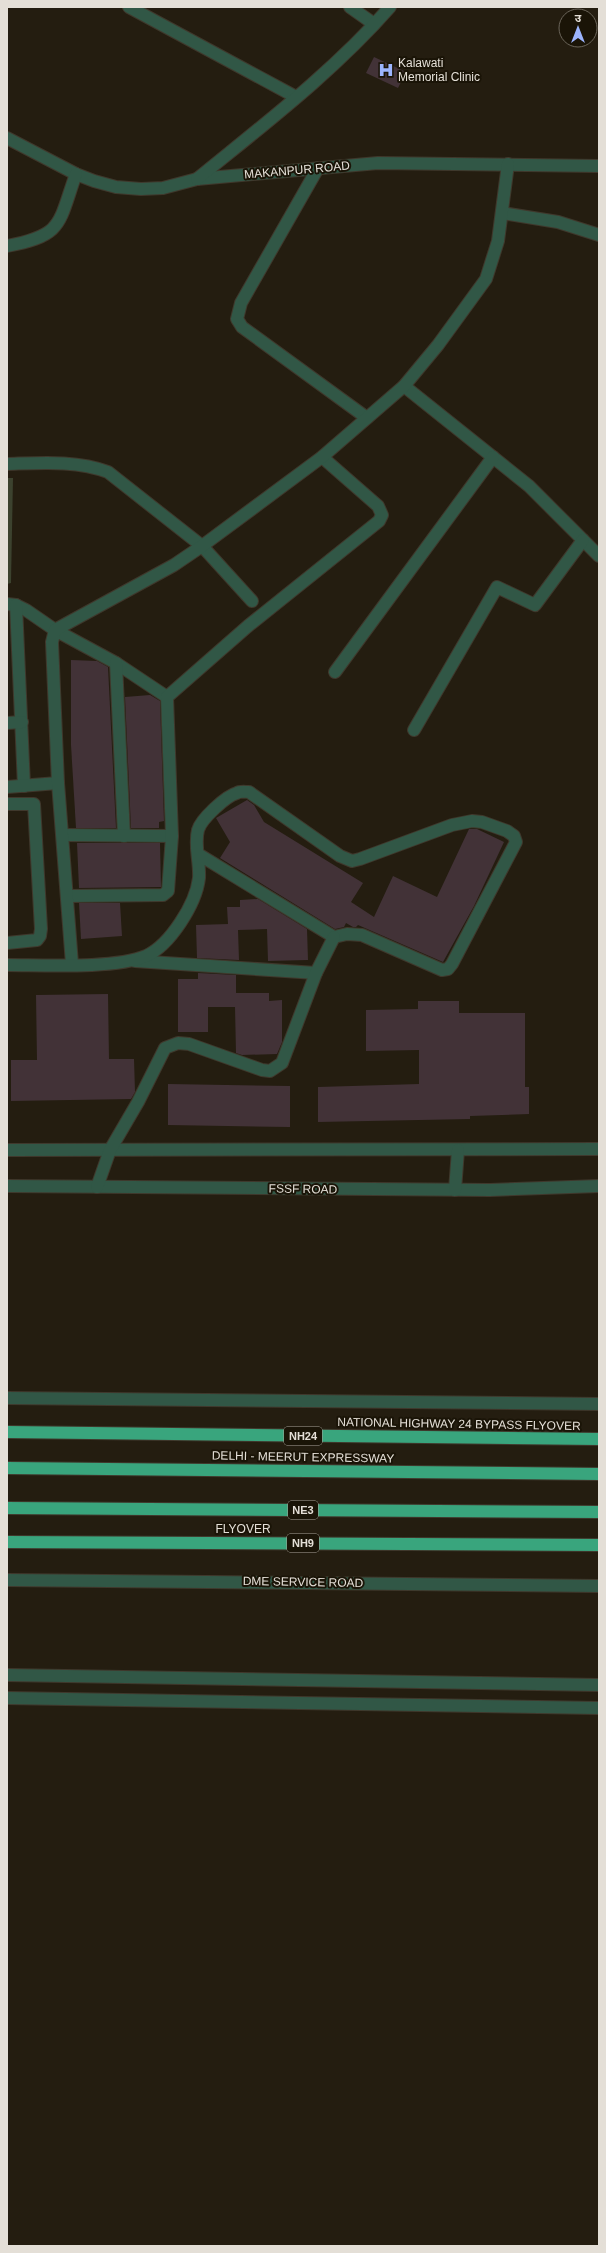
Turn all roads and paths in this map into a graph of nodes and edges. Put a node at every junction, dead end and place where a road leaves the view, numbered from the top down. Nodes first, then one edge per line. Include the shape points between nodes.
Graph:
1 (129, 7) edge
2 (350, 7) edge
3 (390, 7) edge
4 (374, 24) junction
5 (296, 97) junction
6 (7, 138) edge
7 (508, 164) junction
8 (599, 166) edge
9 (318, 168) junction
10 (76, 174) junction
11 (197, 179) junction
12 (502, 213) junction
13 (599, 235) edge
14 (7, 246) edge
15 (404, 386) junction
16 (367, 418) junction
17 (322, 457) junction
18 (493, 457) junction
19 (7, 464) edge
20 (583, 540) junction
21 (202, 546) junction
22 (599, 556) edge
23 (252, 602) dead end
24 (11, 604) edge
25 (55, 630) junction
26 (116, 663) junction
27 (13, 669) edge
28 (335, 672) dead end
29 (167, 697) junction
30 (22, 722) junction
31 (7, 723) edge
32 (414, 730) dead end
33 (58, 783) junction
34 (24, 786) junction
35 (7, 787) edge
36 (7, 804) edge
37 (63, 835) junction
38 (124, 836) junction
39 (172, 836) junction
40 (198, 854) junction
41 (68, 896) junction
42 (334, 937) junction
43 (7, 943) edge
44 (131, 960) junction
45 (72, 964) junction
46 (7, 965) edge
47 (316, 973) junction
48 (599, 1149) edge
49 (7, 1150) edge
50 (110, 1150) junction
51 (458, 1150) junction
52 (7, 1186) edge
53 (599, 1186) edge
54 (97, 1187) junction
55 (455, 1190) junction
56 (7, 1398) edge
57 (599, 1404) edge
58 (7, 1432) edge
59 (599, 1439) edge
60 (7, 1468) edge
61 (599, 1474) edge
62 (7, 1508) edge
63 (599, 1512) edge
64 (7, 1542) edge
65 (599, 1545) edge
66 (7, 1580) edge
67 (599, 1586) edge
68 (7, 1675) edge
69 (599, 1685) edge
70 (7, 1698) edge
71 (599, 1708) edge

1 - 5 street
2 - 4 street
3 - 4 street
4 - 5 street
5 - 11 street
6 - 10 street, MAKANPUR ROAD
7 - 8 street, MAKANPUR ROAD
7 - 9 street, MAKANPUR ROAD via 378,163
7 - 12 street
9 - 11 street, MAKANPUR ROAD
9 - 16 street via 241,303 237,319 242,327
10 - 11 street, MAKANPUR ROAD via 116,188 163,188
10 - 14 street via 59,222 50,232 27,242
12 - 13 street via 558,222
12 - 15 street via 496,247 486,279
15 - 16 street
15 - 18 street
16 - 17 street
17 - 21 street
17 - 29 street via 378,506 382,515 379,521 248,626
18 - 20 street via 529,486
18 - 28 street
19 - 21 street via 64,464 108,472
20 - 22 street
20 - 32 street via 535,604 497,587
21 - 23 street
21 - 25 street via 174,565
24 - 25 street
24 - 27 street
25 - 26 street
25 - 33 street via 52,642
26 - 29 street
26 - 38 street
27 - 30 street
29 - 39 street
30 - 31 street
30 - 34 street
33 - 34 street
33 - 37 street
34 - 35 street
36 - 43 street via 34,804 41,929 37,940
37 - 38 street
37 - 41 street
38 - 39 street
39 - 41 street via 166,894
40 - 42 street
40 - 42 street via 198,829 203,820 228,796 238,792 249,792 340,856 352,860 462,822 482,822 514,836 514,848 448,968 436,968 362,935 347,934
40 - 44 street via 199,879 180,923 159,947 146,956
41 - 45 street
42 - 47 street
44 - 45 street
44 - 47 street
45 - 46 street
47 - 50 street via 282,1063 270,1071 262,1070 189,1044 165,1048
48 - 51 street
49 - 50 street
50 - 51 street
50 - 54 street
51 - 55 street
52 - 54 street, FSSF ROAD
53 - 55 street, FSSF ROAD
54 - 55 street, FSSF ROAD
56 - 57 street
58 - 59 highway, NATIONAL HIGHWAY 24 BYPASS FLYOVER / NH24
60 - 61 highway, DELHI - MEERUT EXPRESSWAY
62 - 63 highway, NE3
64 - 65 highway, FLYOVER / NH9
66 - 67 street, DME SERVICE ROAD
68 - 69 street
70 - 71 street

